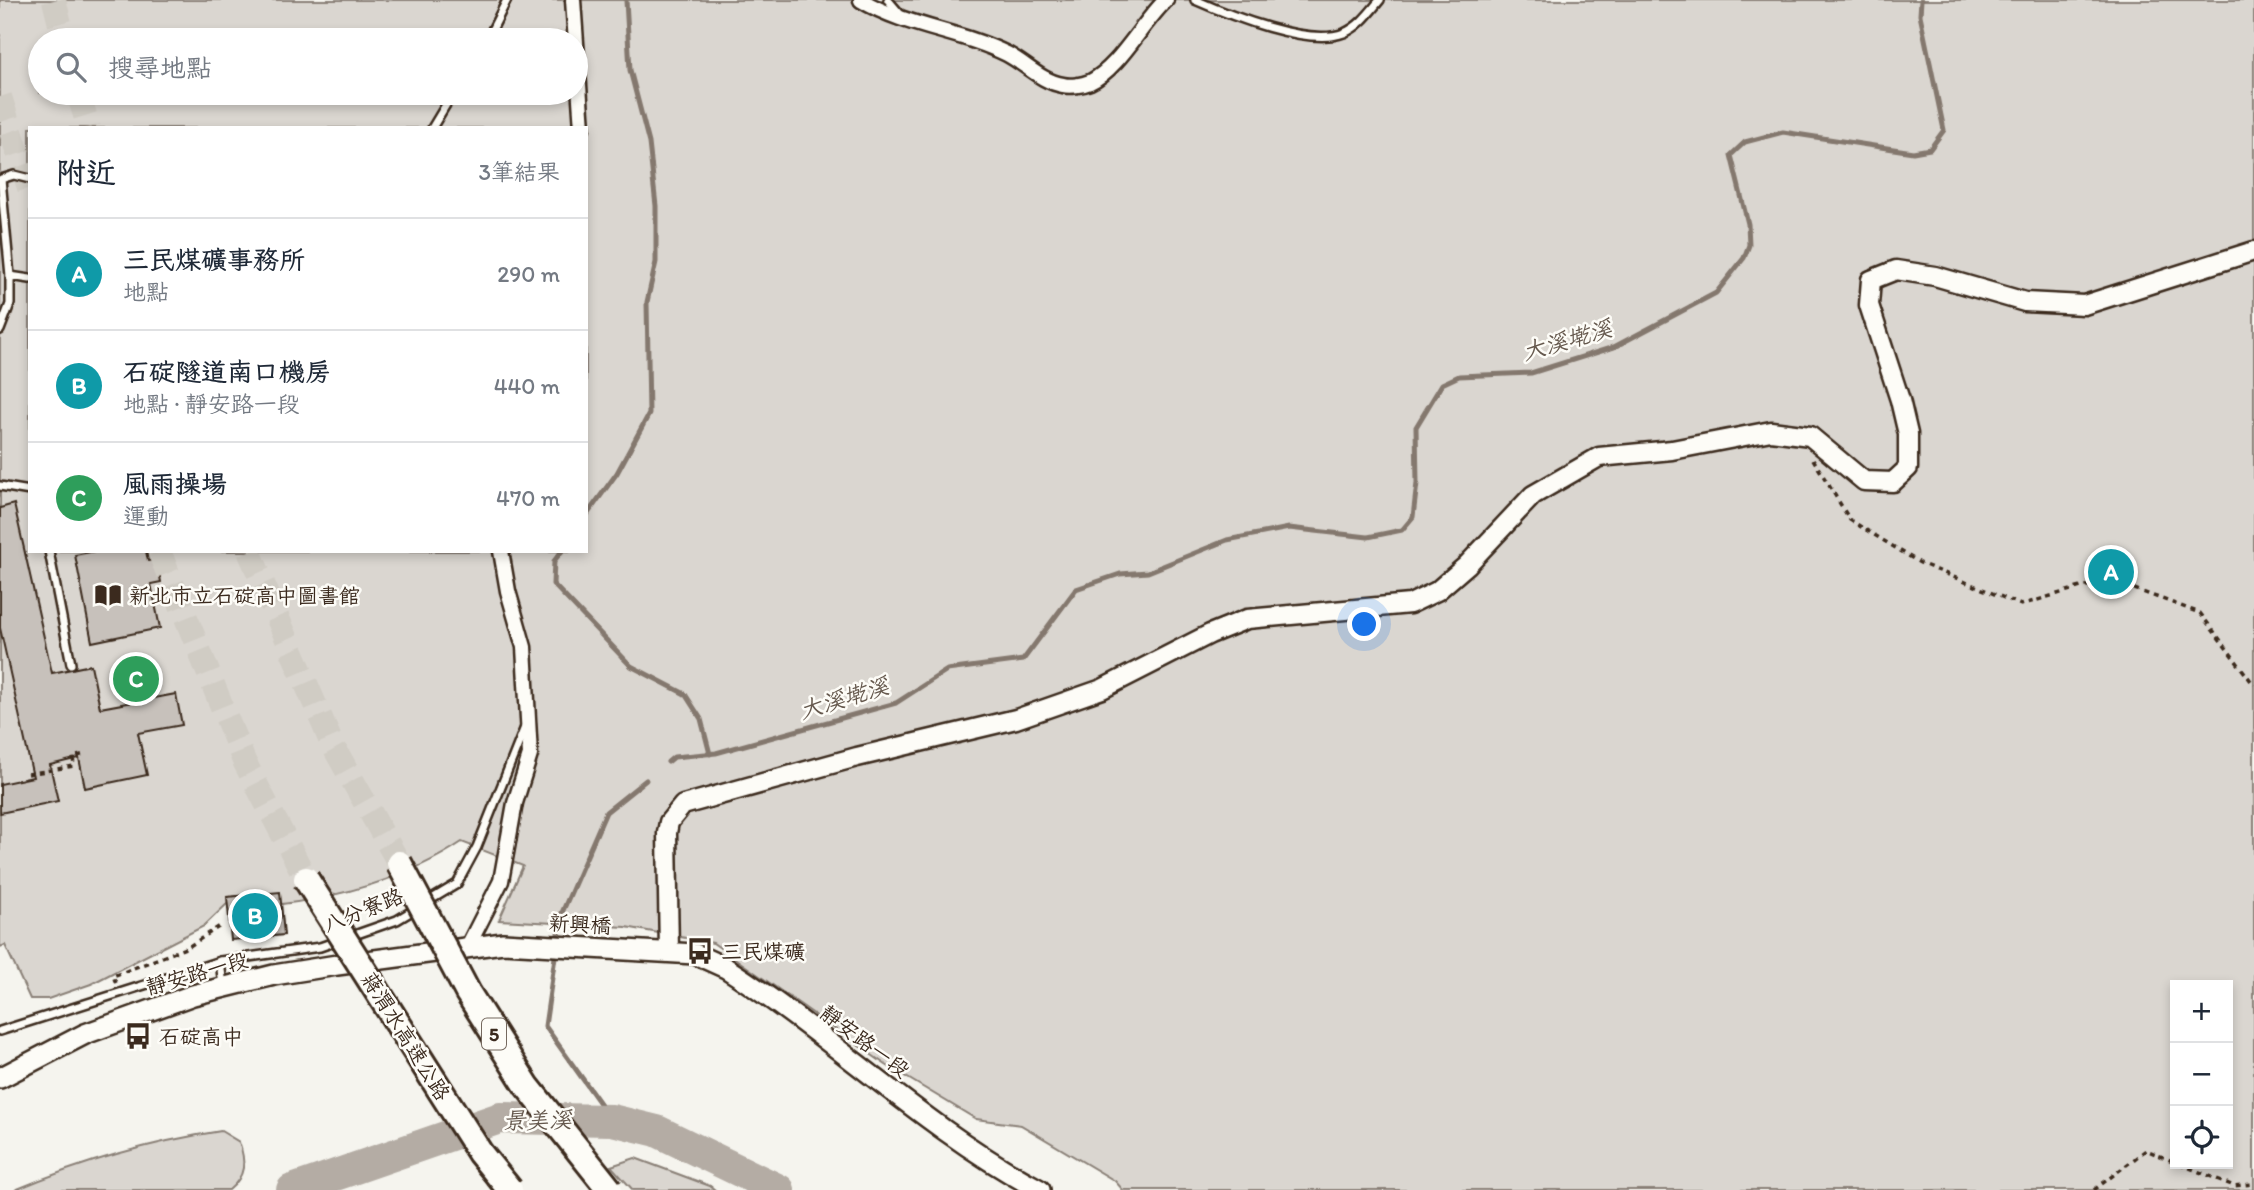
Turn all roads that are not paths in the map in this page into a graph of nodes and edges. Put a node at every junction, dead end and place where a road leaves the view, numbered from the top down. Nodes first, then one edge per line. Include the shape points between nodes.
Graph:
1 (507, 0) edge
2 (573, 0) edge
3 (861, 0) edge
4 (888, 0) edge
5 (1166, 0) edge
6 (1195, 0) edge
7 (1380, 0) edge
8 (905, 20) junction
9 (492, 28) edge
10 (575, 28) edge
11 (446, 105) edge
12 (580, 105) edge
13 (433, 126) edge
14 (582, 126) edge
15 (28, 178) edge
16 (2254, 251) edge
17 (10, 276) junction
18 (28, 279) edge
19 (0, 330) edge
20 (0, 486) edge
21 (28, 491) edge
22 (49, 553) edge
23 (501, 553) edge
24 (71, 664) dead end
25 (529, 716) junction
26 (399, 863) tunnel mouth
27 (306, 879) tunnel mouth
28 (503, 943) joint
29 (468, 946) junction
30 (661, 951) junction
31 (220, 961) junction
32 (223, 987) junction
33 (0, 1031) edge
34 (0, 1078) edge
35 (510, 1190) edge
36 (610, 1190) edge
37 (1040, 1190) edge

1 - 9 lane
2 - 10 street
3 - 8 street
4 - 8 lane
5 - 8 street via 1145,20 1110,69 1088,83 1065,86 1046,80 991,47
6 - 7 lane via 1234,18 1319,36 1343,33 1364,20
11 - 13 lane
12 - 14 street
15 - 17 lane via 14,175 1,179
16 - 30 street via 2084,305 2025,302 1935,276 1896,271 1871,280 1869,305 1908,434 1908,468 1893,482 1864,481 1810,436 1771,431 1672,450 1599,457 1534,495 1437,591 1410,604 1247,619 1102,689 1016,719 683,805 667,833
17 - 18 lane
17 - 19 lane via 10,304
20 - 21 lane
22 - 24 lane
23 - 25 street via 524,647
25 - 29 street via 530,755 515,803 502,881
25 - 31 lane, 八分寮路 via 477,847 457,884 397,920 320,947
26 - 36 highway, 5, bridge via 468,993 520,1074
27 - 35 highway, 蔣渭水高速公路, bridge via 480,1153
28 - 29 main road, 靜安路一段
28 - 30 main road, 新興橋
29 - 32 main road, 靜安路一段
30 - 37 main road, 靜安路一段 via 695,954 726,968 950,1134
31 - 32 lane
31 - 33 lane, 八分寮路
32 - 34 main road, 靜安路一段 via 85,1034

